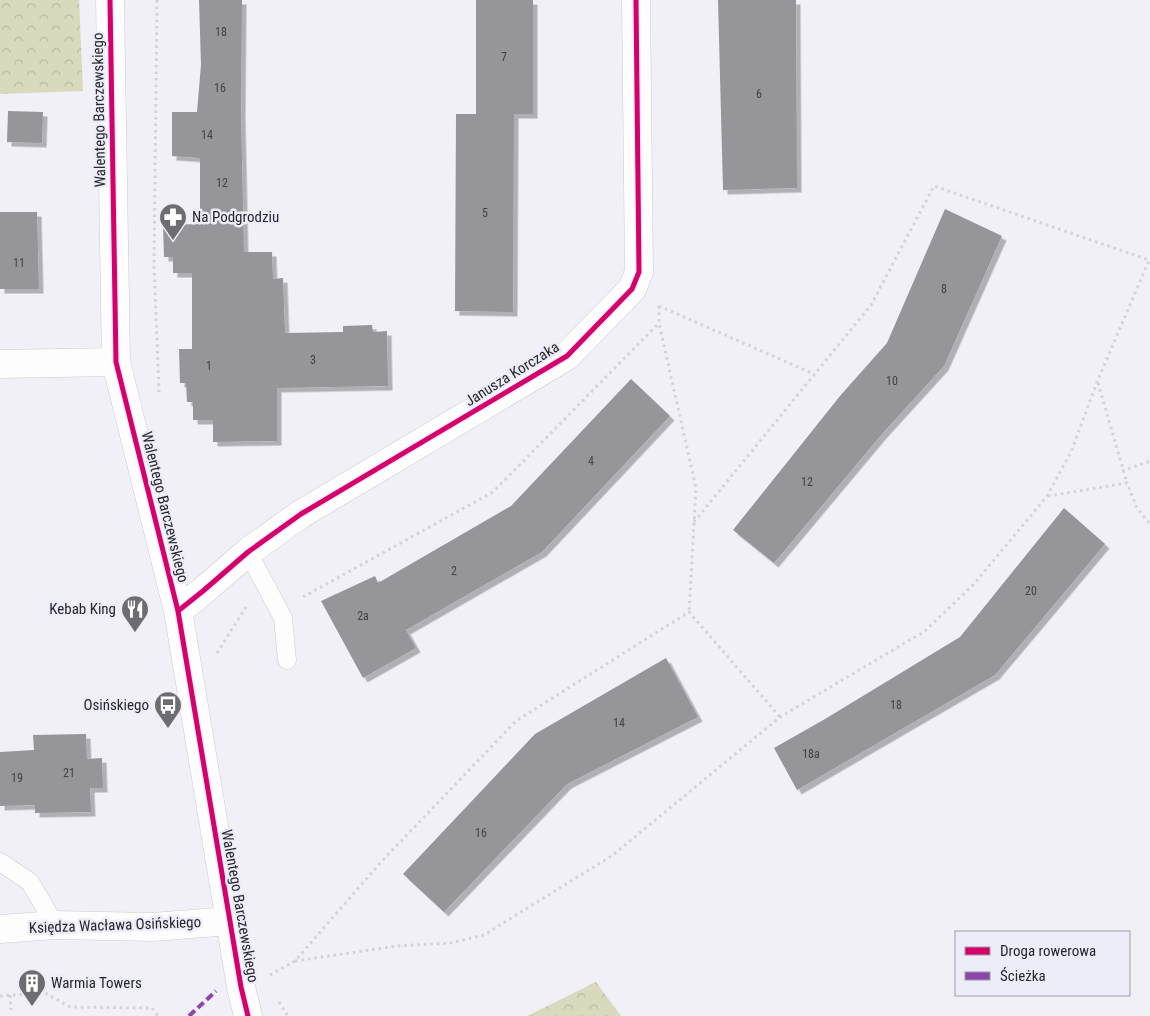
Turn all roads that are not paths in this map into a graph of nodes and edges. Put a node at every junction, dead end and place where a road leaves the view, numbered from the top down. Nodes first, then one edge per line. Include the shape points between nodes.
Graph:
1 (110, 0) edge
2 (636, 0) edge
3 (116, 362) junction
4 (0, 364) edge
5 (248, 552) junction
6 (178, 610) junction
7 (287, 660) dead end
8 (0, 862) edge
9 (230, 921) junction
10 (55, 926) junction
11 (0, 929) edge
12 (248, 1016) edge

1 - 3 street, Walentego Barczewskiego
2 - 5 street, Janusza Korczaka via 639,272 632,289 567,356 301,514
3 - 4 street
3 - 6 street, Walentego Barczewskiego
5 - 6 street, Janusza Korczaka
5 - 7 lane via 283,618
6 - 9 street, Walentego Barczewskiego
8 - 10 lane via 30,882
9 - 10 street, Księdza Wacława Osińskiego via 153,927
9 - 12 street, Walentego Barczewskiego
10 - 11 street, Księdza Wacława Osińskiego

